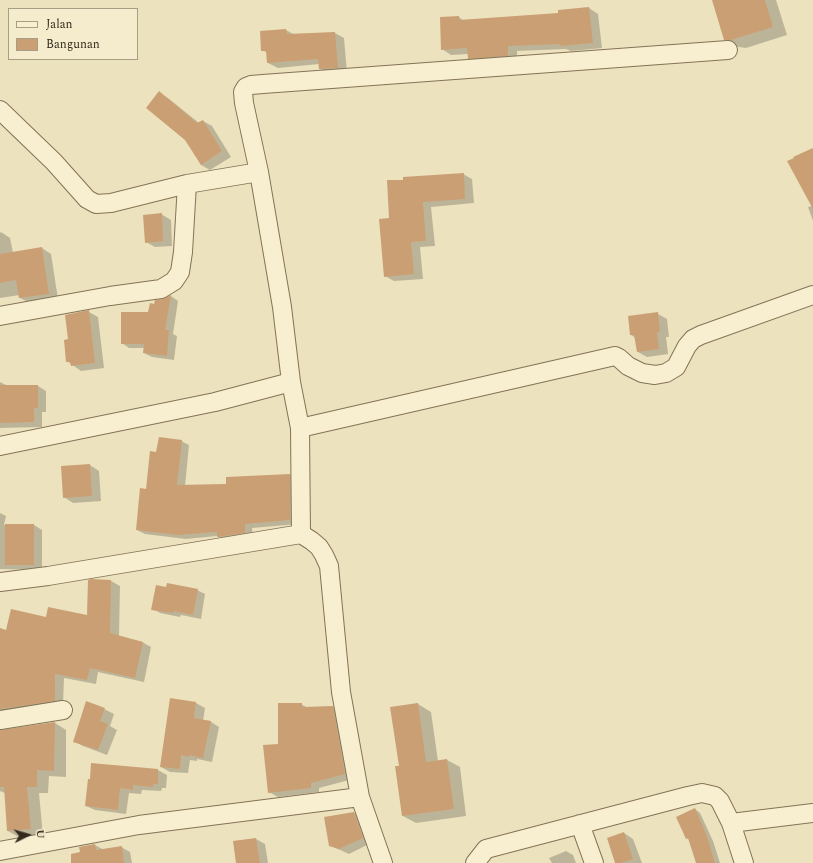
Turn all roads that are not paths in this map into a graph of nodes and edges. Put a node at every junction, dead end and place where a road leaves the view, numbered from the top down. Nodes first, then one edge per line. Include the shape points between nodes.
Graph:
1 (728, 50) dead end
2 (0, 110) edge
3 (259, 172) junction
4 (187, 184) junction
5 (813, 295) edge
6 (0, 316) edge
7 (291, 382) junction
8 (300, 428) junction
9 (0, 446) edge
10 (301, 534) junction
11 (0, 582) edge
12 (63, 710) dead end
13 (0, 720) edge
14 (360, 797) junction
15 (813, 813) edge
16 (731, 823) junction
17 (580, 824) junction
18 (0, 851) edge
19 (483, 858) edge
20 (383, 863) edge
21 (594, 863) edge
22 (744, 863) edge

1 - 3 street via 251,85 243,92
2 - 4 street via 88,199 96,204 111,203
3 - 4 street
3 - 7 street via 282,307
4 - 6 street via 183,252 180,272 174,281 161,289
5 - 8 street via 693,339 676,367 666,373 642,373 615,356
7 - 8 street
7 - 9 street via 216,402
8 - 10 street
10 - 11 street
10 - 14 street via 319,547 329,566 341,692
12 - 13 street
14 - 18 street via 139,825
14 - 20 street
15 - 16 street
16 - 17 street via 715,796 702,794
16 - 22 street
17 - 19 street
17 - 21 street

